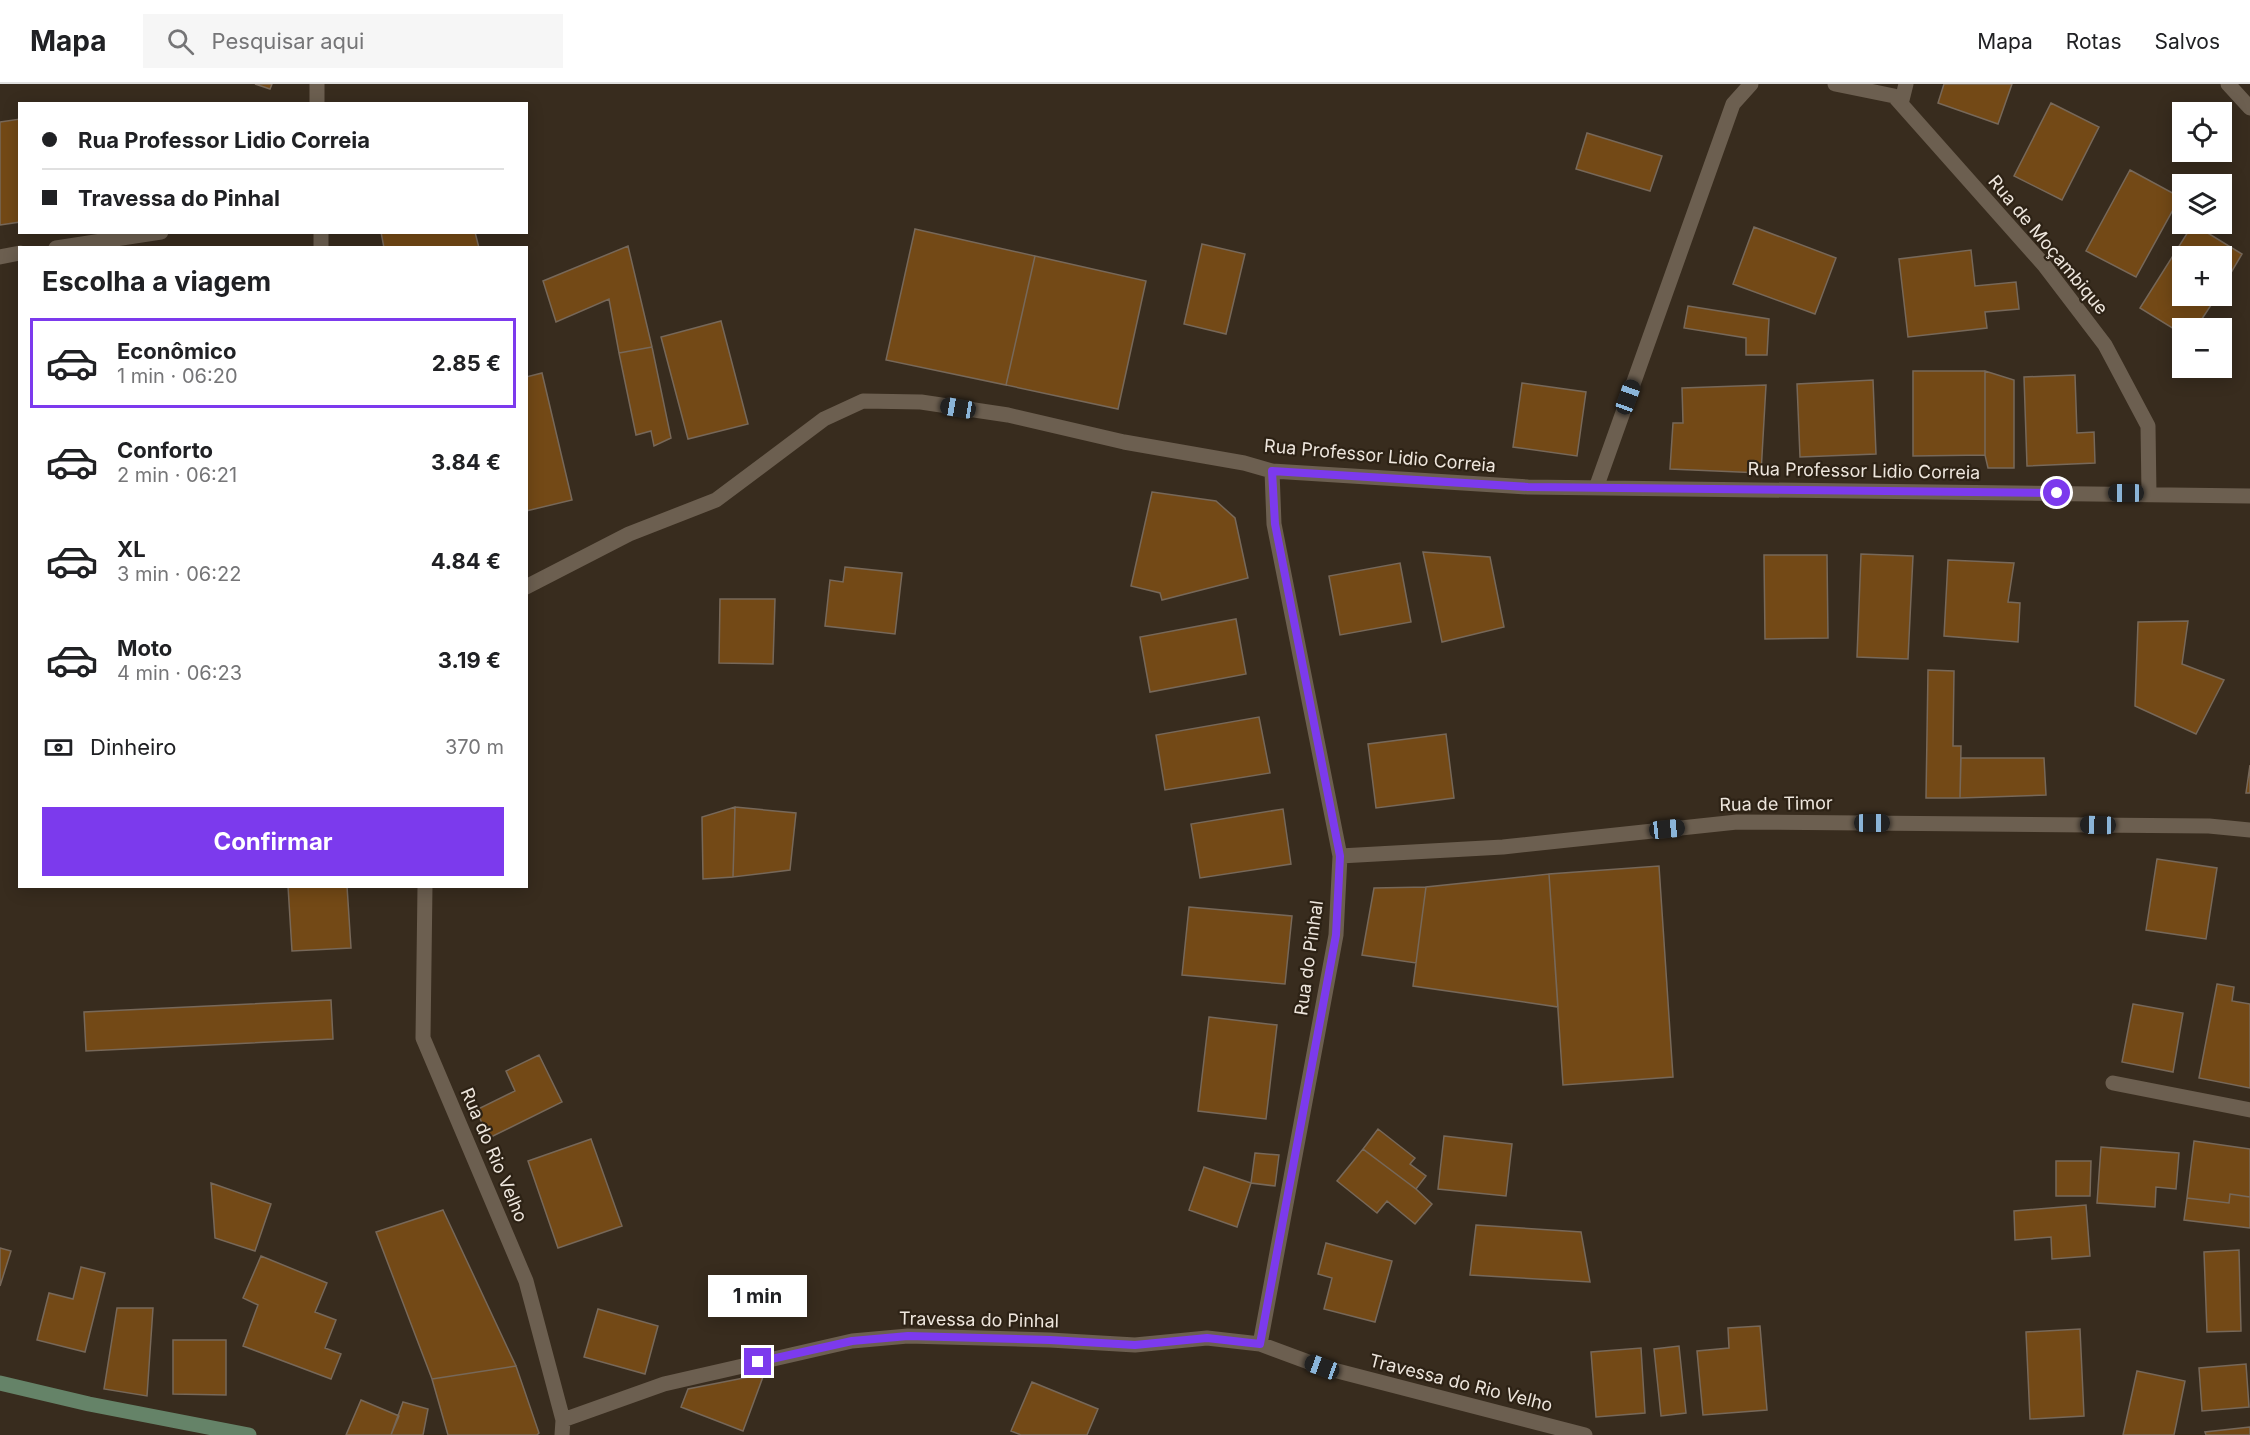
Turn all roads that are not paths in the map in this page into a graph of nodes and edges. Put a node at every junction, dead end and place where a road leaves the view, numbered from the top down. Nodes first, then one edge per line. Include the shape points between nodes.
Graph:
1 (317, 84) edge
2 (1751, 84) edge
3 (1835, 84) edge
4 (1906, 84) edge
5 (2228, 84) edge
6 (317, 102) edge
7 (1901, 104) junction
8 (2250, 108) edge
9 (148, 234) edge
10 (69, 246) edge
11 (18, 254) edge
12 (0, 257) edge
13 (1272, 471) junction
14 (1596, 488) junction
15 (2149, 494) junction
16 (2250, 496) edge
17 (528, 586) edge
18 (2250, 830) edge
19 (1340, 856) junction
20 (425, 888) edge
21 (2113, 1083) dead end
22 (2250, 1110) edge
23 (1260, 1344) junction
24 (0, 1383) edge
25 (562, 1427) edge
26 (249, 1435) edge
27 (1585, 1435) edge

1 - 6 street
2 - 14 street via 1733,104
3 - 7 street, Rua de Moçambique via 1894,96
4 - 7 street
5 - 8 street
7 - 15 street, Rua de Moçambique via 2044,265 2105,345 2148,426
9 - 10 street
11 - 12 street
13 - 14 street, Rua Professor Lidio Correia
13 - 17 street, Rua Professor Lidio Correia via 1008,415 921,402 863,401 824,419 716,500 629,534
13 - 19 street, Rua do Pinhal via 1275,524
14 - 15 street, Rua Professor Lidio Correia
15 - 16 street, Rua Professor Lidio Correia
18 - 19 street, Rua de Timor via 2209,826 1737,822 1503,847
19 - 23 street, Rua do Pinhal via 1336,935
20 - 25 street, Rua do Rio Velho via 423,1038 526,1281
21 - 22 street
23 - 25 street, Travessa do Pinhal via 1207,1338 1135,1345 908,1336 852,1341 664,1384
23 - 27 street, Travessa do Rio Velho via 1322,1367
24 - 26 main road

